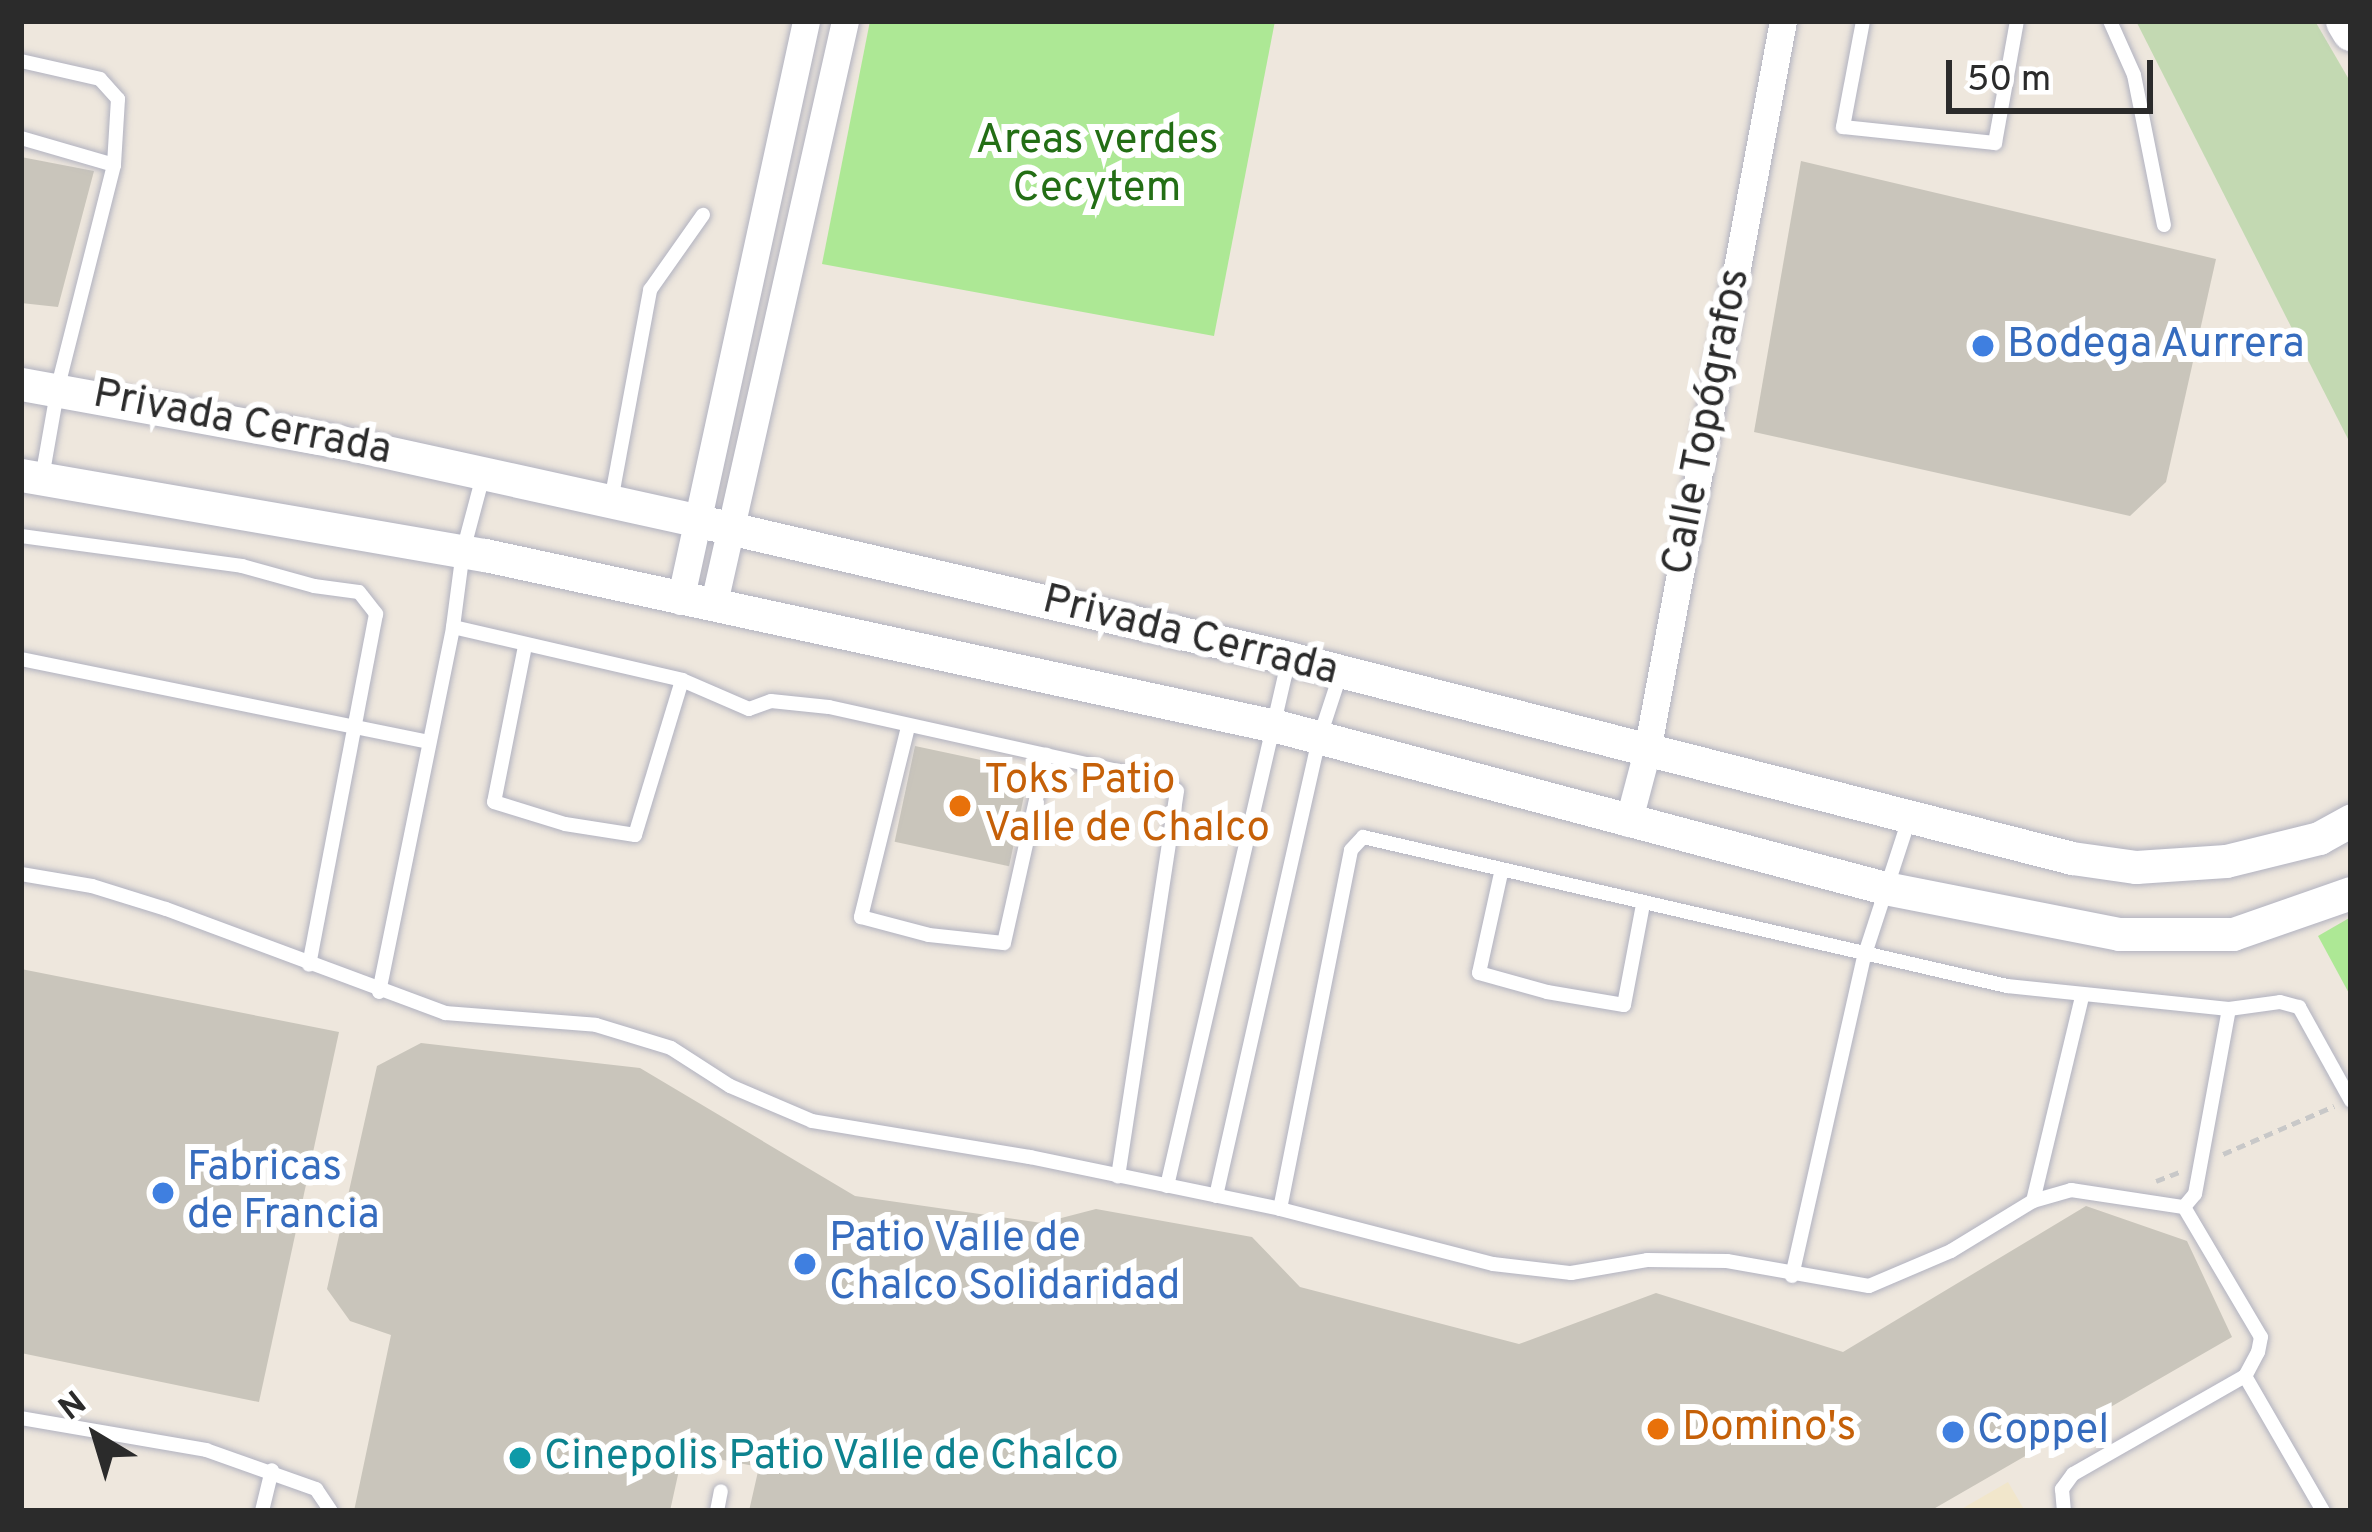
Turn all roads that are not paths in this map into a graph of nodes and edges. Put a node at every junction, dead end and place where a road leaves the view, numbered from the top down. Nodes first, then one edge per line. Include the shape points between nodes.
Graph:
1 (806, 21) edge
2 (845, 21) edge
3 (1783, 21) edge
4 (1863, 21) edge
5 (2017, 21) edge
6 (2110, 21) edge
7 (2345, 21) edge
8 (2351, 31) edge
9 (21, 61) edge
10 (21, 139) edge
11 (114, 165) junction
12 (703, 214) dead end
13 (2164, 225) dead end
14 (21, 384) edge
15 (58, 387) junction
16 (484, 472) junction
17 (32, 476) edge
18 (611, 501) junction
19 (714, 524) junction
20 (21, 536) edge
21 (463, 551) junction
22 (696, 604) junction
23 (453, 627) junction
24 (525, 646) junction
25 (1289, 658) junction
26 (21, 659) edge
27 (1340, 673) junction
28 (682, 680) junction
29 (1270, 725) junction
30 (359, 727) junction
31 (908, 727) junction
32 (1320, 736) junction
33 (428, 742) junction
34 (1647, 751) junction
35 (1046, 755) junction
36 (1911, 814) junction
37 (2351, 820) edge
38 (1628, 823) junction
39 (1501, 873) junction
40 (21, 874) edge
41 (1885, 888) junction
42 (2351, 893) edge
43 (1643, 904) junction
44 (1864, 957) junction
45 (309, 964) junction
46 (379, 992) junction
47 (2082, 997) junction
48 (2229, 1009) junction
49 (2351, 1100) edge
50 (1118, 1177) junction
51 (1167, 1186) junction
52 (1216, 1196) junction
53 (2033, 1201) junction
54 (2184, 1207) junction
55 (1280, 1209) junction
56 (1792, 1276) junction
57 (2245, 1376) junction
58 (21, 1418) edge
59 (272, 1470) junction
60 (721, 1491) dead end
61 (262, 1511) edge
62 (332, 1511) edge
63 (717, 1511) edge
64 (2064, 1511) edge
65 (2323, 1511) edge

1 - 19 street
2 - 19 street
3 - 34 street, Calle Topógrafos
4 - 5 lane via 1843,127 1996,143
6 - 13 lane via 2134,75
7 - 8 main road
9 - 11 lane via 100,79 118,99
10 - 11 lane
11 - 15 lane
12 - 18 lane via 650,290
14 - 15 street, Privada Cerrada
15 - 16 street, Privada Cerrada
15 - 17 lane
16 - 18 street, Privada Cerrada
16 - 21 lane
17 - 21 street, Privada Cerrada
18 - 19 street, Privada Cerrada
19 - 22 street
19 - 25 street, Privada Cerrada
20 - 30 lane via 167,552 359,592 376,614
21 - 22 street, Privada Cerrada
21 - 23 lane
22 - 29 street, Privada Cerrada
23 - 24 lane
23 - 33 lane
24 - 28 lane
24 - 28 lane via 494,802 565,824 635,835
25 - 27 street, Privada Cerrada
25 - 29 lane
26 - 30 lane
27 - 32 lane
27 - 34 street, Privada Cerrada
28 - 31 lane via 749,709 790,703
29 - 32 street, Privada Cerrada
29 - 51 lane
30 - 33 lane
30 - 45 lane
31 - 35 lane
31 - 35 lane via 862,916 929,934 1004,943
32 - 38 street, Privada Cerrada
32 - 52 lane
33 - 46 lane
34 - 36 street, Privada Cerrada
34 - 38 street, Calle Topógrafos
35 - 50 lane via 1167,782 1177,791
36 - 37 street, Privada Cerrada via 2136,867 2226,861 2319,838
36 - 41 lane
38 - 41 street, Privada Cerrada
39 - 43 lane
39 - 43 lane via 1479,973 1547,992 1624,1005
39 - 55 lane via 1363,837 1351,850
40 - 45 lane via 166,909
41 - 42 street, Privada Cerrada via 2119,934 2233,934
41 - 44 lane
43 - 44 lane
44 - 47 lane
44 - 56 lane
45 - 46 lane
46 - 50 lane via 445,1013 596,1025 671,1048 812,1121
47 - 48 lane
47 - 53 lane
48 - 49 lane via 2299,1007
48 - 54 lane via 2195,1194
50 - 51 lane
51 - 52 lane
52 - 55 lane
53 - 54 lane via 2071,1190
53 - 56 lane via 1951,1251 1869,1286
54 - 57 lane via 2261,1336
55 - 56 lane via 1493,1264 1571,1274 1647,1260 1727,1262
57 - 64 lane via 2073,1474 2062,1489
57 - 65 lane
58 - 59 lane via 206,1450
59 - 61 lane
59 - 62 lane via 316,1489
60 - 63 lane

